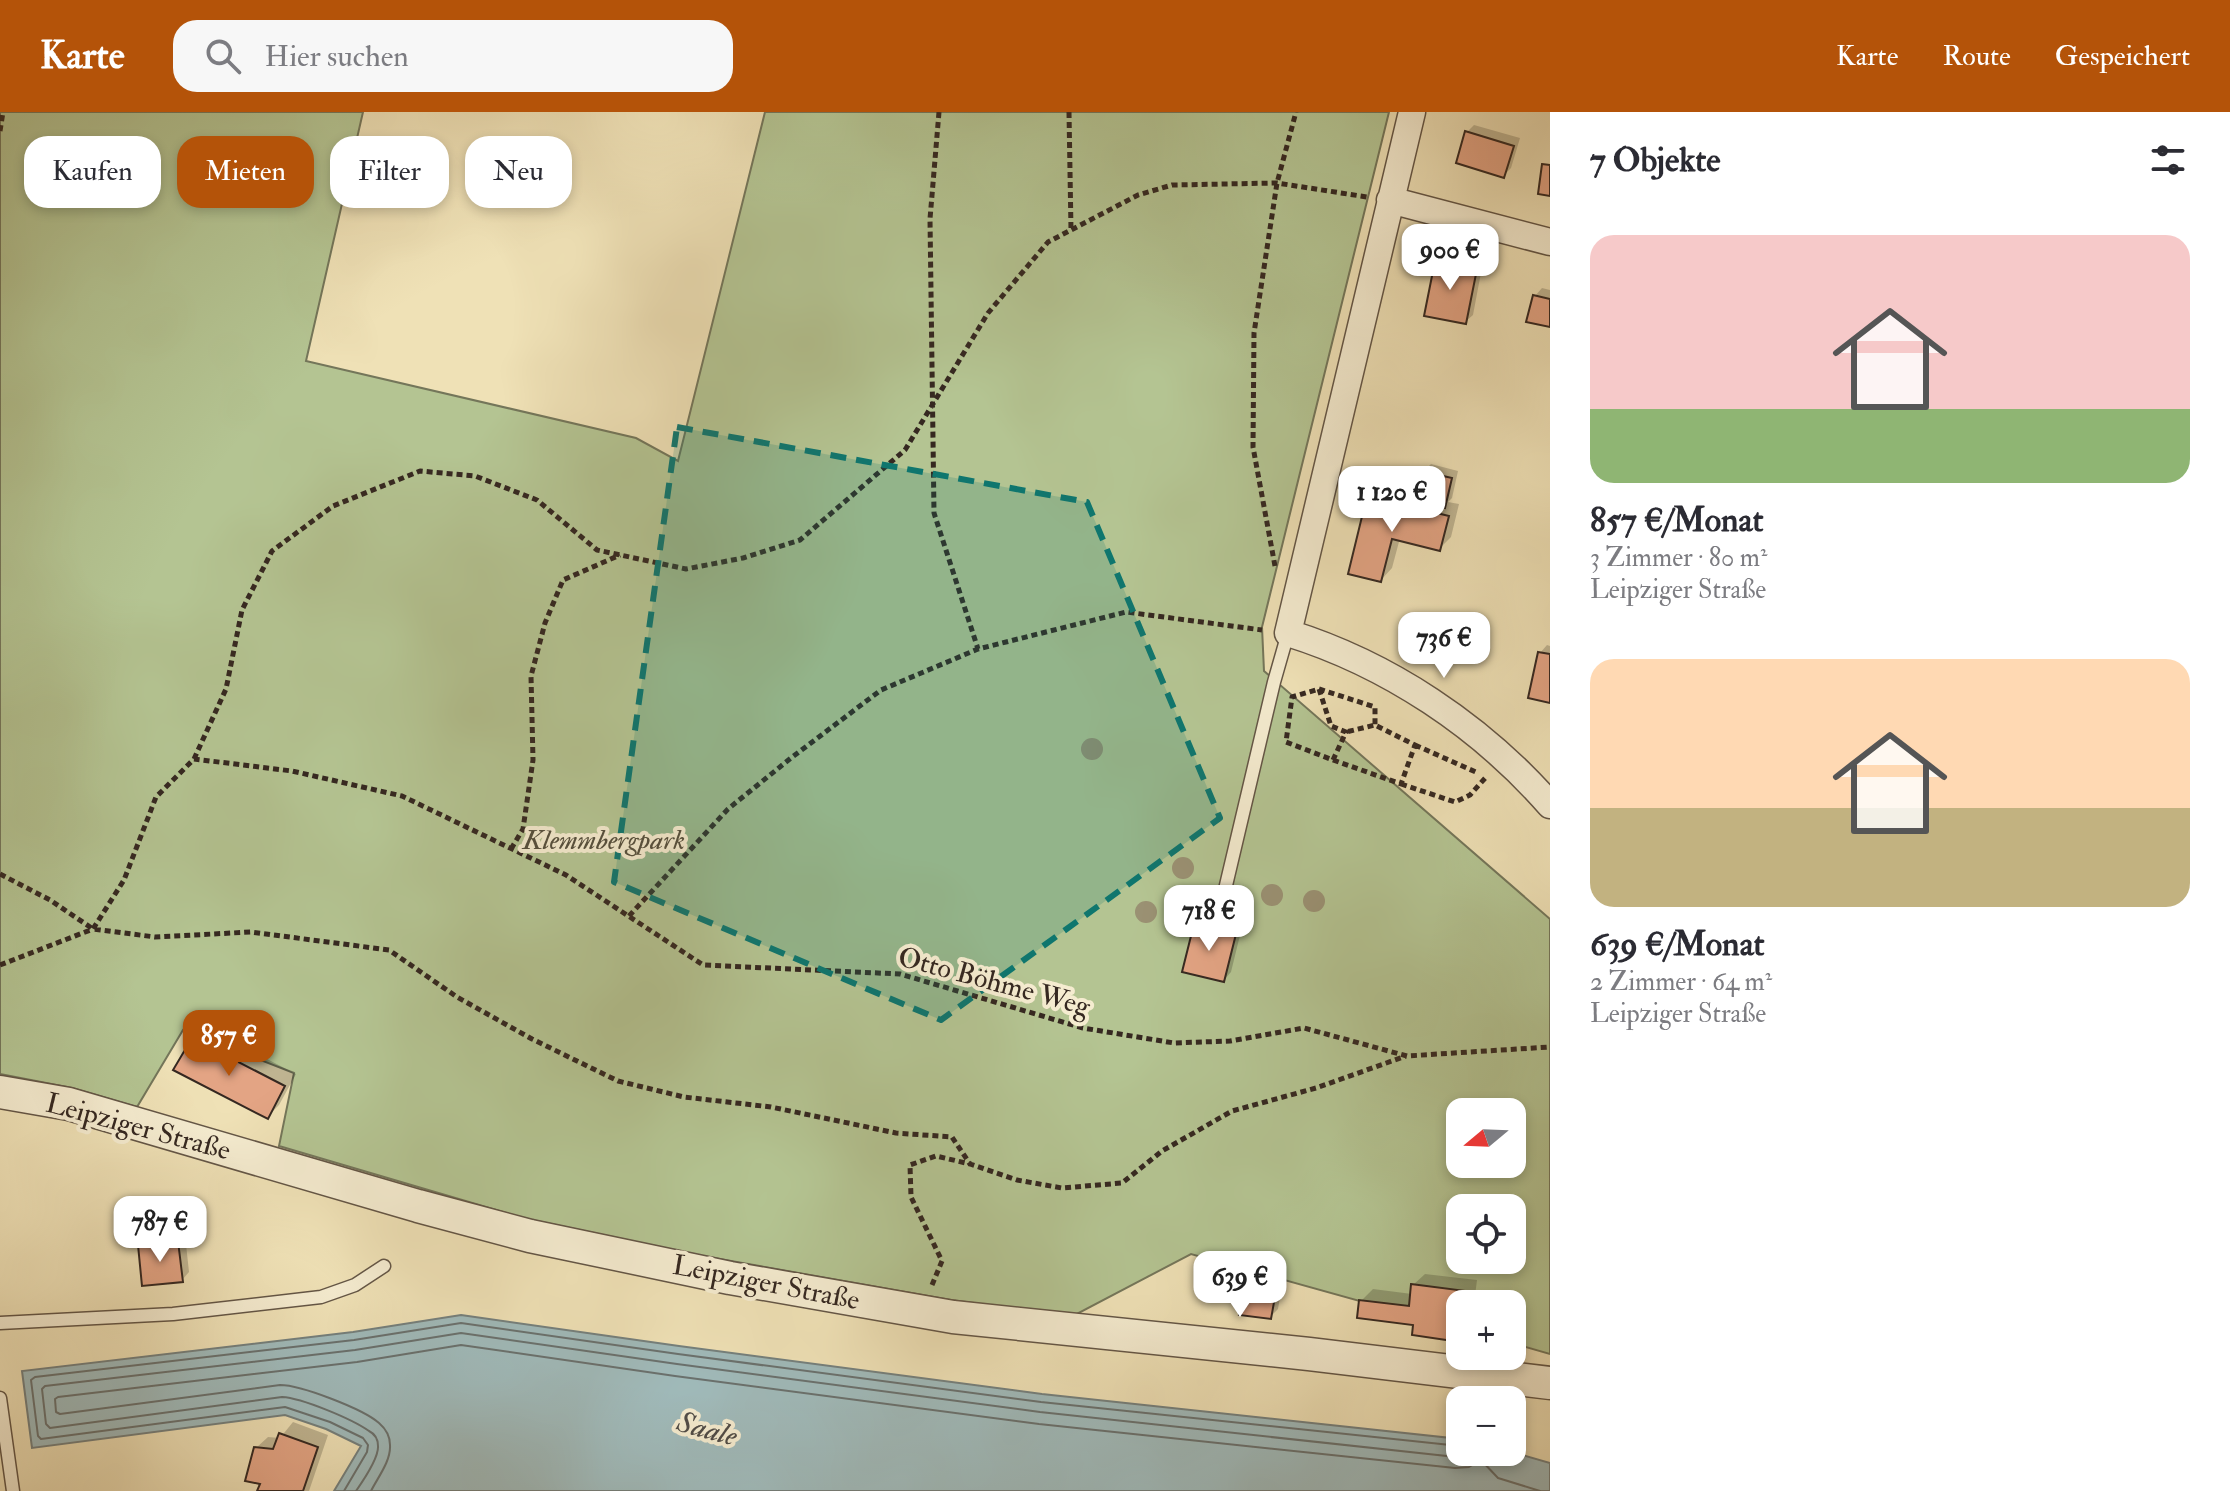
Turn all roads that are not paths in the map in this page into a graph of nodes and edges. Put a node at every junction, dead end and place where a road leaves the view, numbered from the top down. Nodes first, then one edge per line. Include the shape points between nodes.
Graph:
1 (1412, 112) edge
2 (1390, 200) junction
3 (1550, 242) edge
4 (1288, 633) junction
5 (1550, 805) edge
6 (1219, 915) dead end
7 (0, 1092) edge
8 (384, 1266) dead end
9 (0, 1323) edge
10 (1550, 1383) edge
11 (0, 1398) edge
12 (13, 1491) edge

1 - 2 street
2 - 3 street
2 - 4 street
4 - 5 street via 1406,685 1451,715 1496,768
4 - 6 lane
7 - 10 street, Leipziger Straße via 69,1104 530,1236 730,1278 953,1317
8 - 9 lane via 355,1285 321,1297 173,1314
11 - 12 lane

